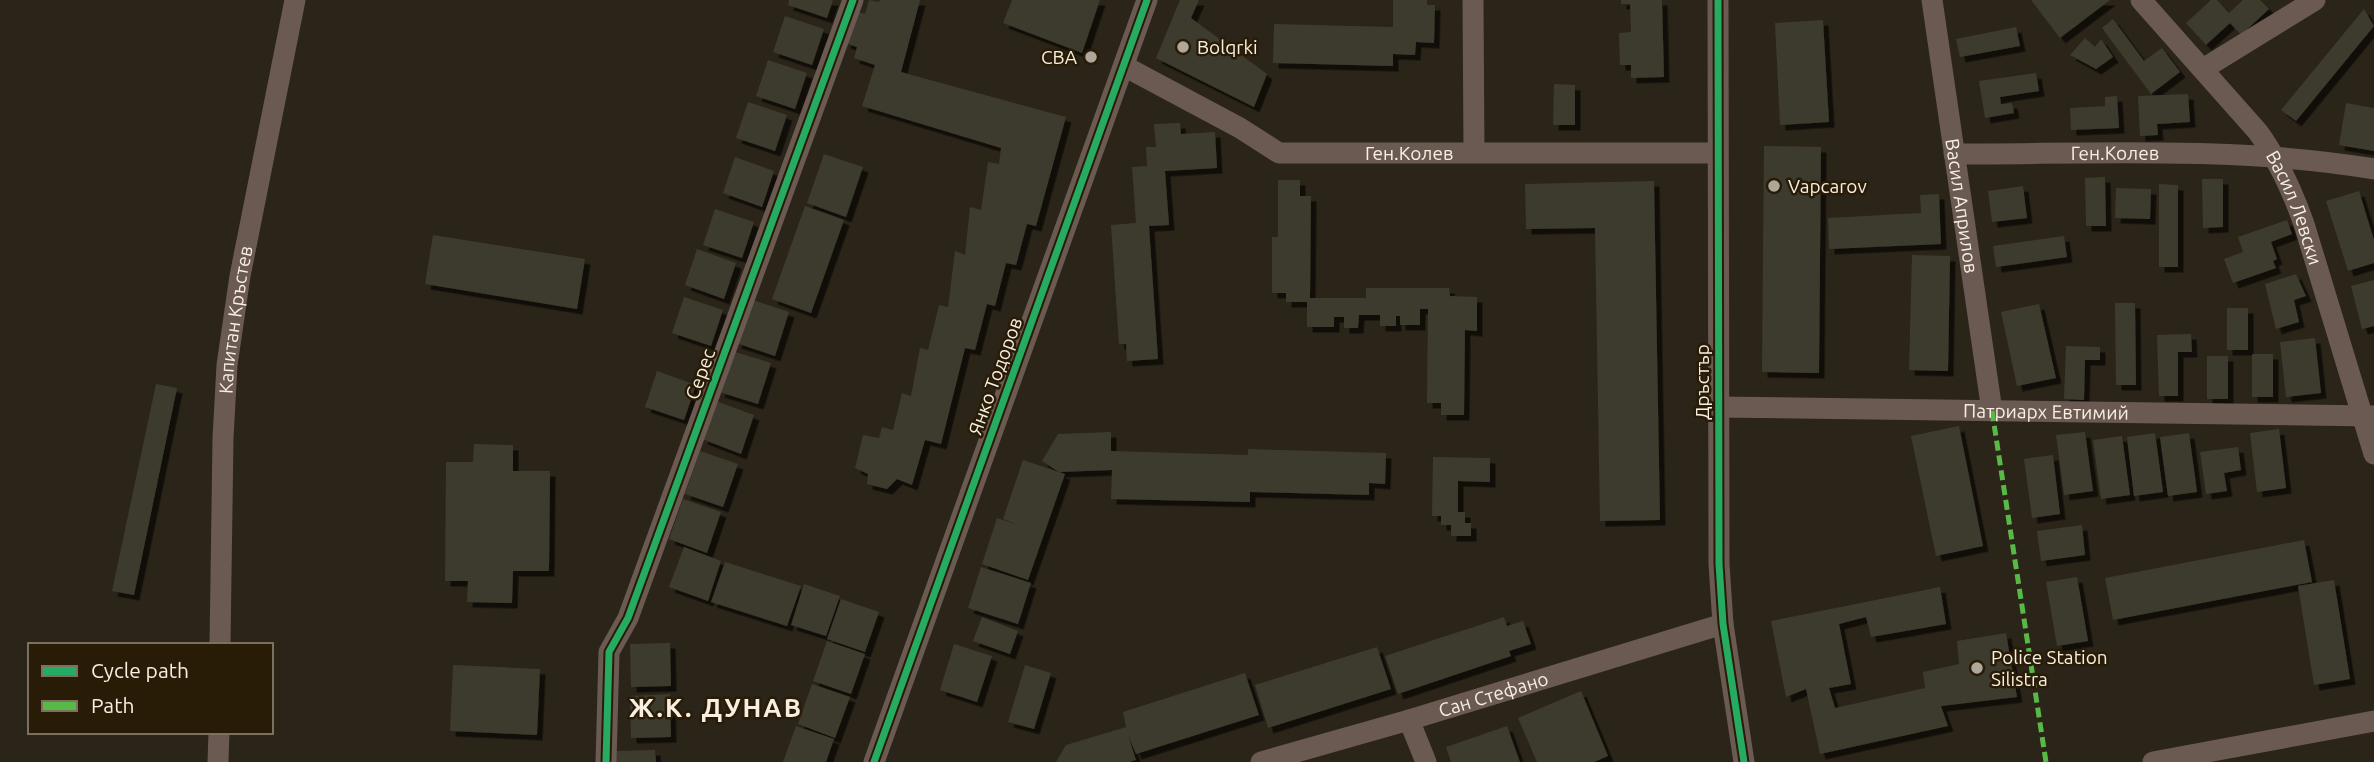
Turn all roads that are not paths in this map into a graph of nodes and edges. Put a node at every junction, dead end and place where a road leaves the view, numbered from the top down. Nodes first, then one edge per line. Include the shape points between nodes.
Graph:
1 (295, 0) edge
2 (853, 0) edge
3 (1147, 0) edge
4 (1473, 0) edge
5 (1718, 0) edge
6 (1932, 0) edge
7 (2141, 0) edge
8 (2315, 0) edge
9 (1124, 66) junction
10 (2203, 69) junction
11 (1474, 152) junction
12 (1717, 153) junction
13 (1954, 154) junction
14 (2275, 156) junction
15 (2374, 169) edge
16 (1717, 407) junction
17 (1992, 411) junction
18 (2368, 416) edge
19 (2374, 454) edge
20 (1723, 624) junction
21 (220, 643) edge
22 (1409, 720) junction
23 (2374, 721) edge
24 (219, 734) edge
25 (218, 762) edge
26 (606, 762) edge
27 (874, 762) edge
28 (1261, 762) edge
29 (1426, 762) edge
30 (1744, 762) edge
31 (2153, 762) edge

1 - 21 street, Капитан Кръстев via 240,276 227,365
2 - 26 street, Серес via 628,618 609,652
3 - 9 street, Янко Тодоров
4 - 11 street
5 - 12 street, Дръстър
6 - 13 street, Васил Априлов
7 - 10 street, Васил Левски
8 - 10 street
9 - 11 street, Ген.Колев via 1279,153
9 - 27 street, Янко Тодоров
10 - 14 street, Васил Левски
11 - 12 street, Ген.Колев
12 - 16 street, Дръстър
13 - 14 street, Ген.Колев
13 - 17 street, Васил Априлов
14 - 15 street, Ген.Колев
14 - 18 street, Васил Левски via 2291,187
16 - 17 street, Патриарх Евтимий
16 - 20 street, Дръстър
17 - 18 street, Патриарх Евтимий
18 - 19 street, Васил Левски
20 - 22 street, Сан Стефано
20 - 30 street, Дръстър
22 - 28 street, Сан Стефано
22 - 29 street
23 - 31 street
24 - 25 street

